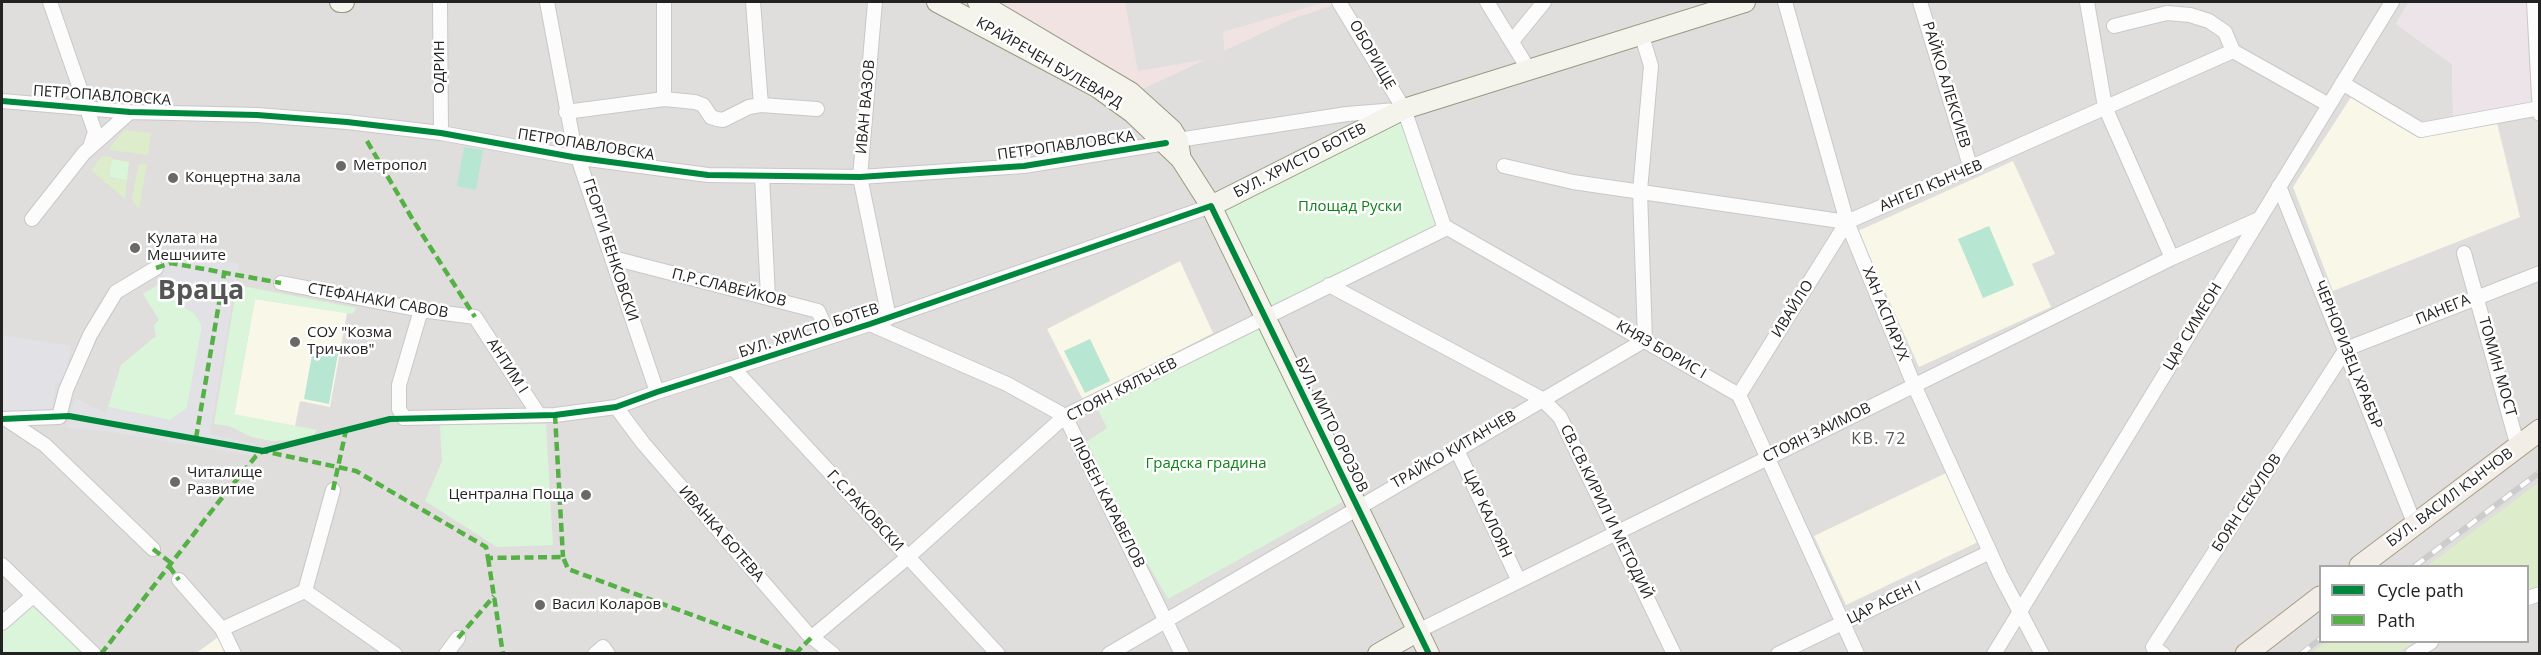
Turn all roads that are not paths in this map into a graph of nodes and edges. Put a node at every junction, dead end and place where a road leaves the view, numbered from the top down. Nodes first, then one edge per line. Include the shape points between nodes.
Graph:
1 (50, 2) edge
2 (440, 2) edge
3 (547, 2) edge
4 (664, 2) edge
5 (753, 2) edge
6 (875, 2) edge
7 (937, 2) edge
8 (978, 2) edge
9 (1340, 2) edge
10 (1487, 2) edge
11 (1544, 2) edge
12 (1745, 2) edge
13 (1785, 2) edge
14 (1920, 2) edge
15 (2087, 2) edge
16 (2392, 2) edge
17 (2534, 2) edge
18 (2114, 26) dead end
19 (1641, 33) junction
20 (1513, 40) junction
21 (2233, 51) junction
22 (1529, 70) junction
23 (2342, 83) junction
24 (664, 99) junction
25 (2, 101) edge
26 (761, 105) junction
27 (2329, 105) junction
28 (2105, 107) junction
29 (85, 109) junction
30 (816, 109) dead end
31 (1404, 109) junction
32 (2539, 110) edge
33 (130, 112) junction
34 (566, 112) junction
35 (441, 133) junction
36 (90, 147) junction
37 (1175, 148) junction
38 (579, 158) junction
39 (1504, 166) dead end
40 (1971, 169) junction
41 (762, 176) junction
42 (860, 177) junction
43 (2279, 186) junction
44 (1640, 191) junction
45 (1211, 206) junction
46 (32, 219) dead end
47 (2259, 219) junction
48 (1847, 222) junction
49 (1447, 228) junction
50 (2464, 253) dead end
51 (613, 258) junction
52 (2172, 258) junction
53 (156, 268) dead end
54 (2540, 273) edge
55 (281, 283) dead end
56 (1329, 285) junction
57 (768, 297) junction
58 (2477, 297) junction
59 (421, 310) junction
60 (475, 317) joint
61 (889, 318) junction
62 (1266, 319) junction
63 (870, 324) junction
64 (830, 337) junction
65 (1645, 340) junction
66 (2346, 349) junction
67 (733, 368) junction
68 (1914, 385) junction
69 (657, 392) junction
70 (1738, 395) junction
71 (1542, 399) junction
72 (616, 407) junction
73 (539, 415) junction
74 (1065, 416) junction
75 (4, 419) edge
76 (2540, 430) edge
77 (2518, 447) junction
78 (1456, 448) junction
79 (1767, 457) junction
80 (333, 490) dead end
81 (1358, 507) junction
82 (2415, 525) junction
83 (1617, 531) junction
84 (153, 549) dead end
85 (1990, 552) junction
86 (908, 557) junction
87 (2, 565) edge
88 (2363, 565) edge
89 (1518, 579) junction
90 (179, 580) dead end
91 (305, 591) junction
92 (33, 596) junction
93 (2319, 598) edge
94 (2021, 614) junction
95 (1167, 620) junction
96 (1844, 622) junction
97 (2, 624) edge
98 (222, 629) junction
99 (1418, 631) junction
100 (458, 638) dead end
101 (811, 638) junction
102 (2429, 643) edge
103 (94, 654) edge
104 (234, 654) edge
105 (395, 654) edge
106 (446, 654) edge
107 (595, 654) edge
108 (608, 654) edge
109 (833, 654) edge
110 (998, 654) edge
111 (1109, 654) edge
112 (1182, 654) edge
113 (1378, 654) edge
114 (1429, 654) edge
115 (1674, 654) edge
116 (1778, 654) edge
117 (1857, 654) edge
118 (1994, 654) edge
119 (2042, 654) edge
120 (2163, 654) edge
121 (2246, 654) edge
122 (2412, 654) edge

1 - 29 street
2 - 35 street, ОДРИН
3 - 34 street, ГЕОРГИ БЕНКОВСКИ
4 - 24 street
5 - 26 street
6 - 42 street, ИВАН ВАЗОВ
7 - 37 street, КРАЙРЕЧЕН БУЛЕВАРД via 1097,87
8 - 37 street, КРАЙРЕЧЕН БУЛЕВАРД via 1130,92 1165,122
9 - 31 street, ОБОРИЩЕ
10 - 20 street
11 - 20 street
12 - 19 street, БУЛ. ХРИСТО БОТЕВ
13 - 48 street, ХАН АСПАРУХ
14 - 40 street, РАЙКО АЛЕКСИЕВ
15 - 28 street
16 - 23 street, ЦАР СИМЕОН
17 - 32 street
18 - 21 street via 2167,13 2190,15 2225,32
19 - 22 street, БУЛ. ХРИСТО БОТЕВ
19 - 44 street via 1651,66
20 - 22 street
21 - 27 street
21 - 28 street, АНГЕЛ КЪНЧЕВ
22 - 31 street, БУЛ. ХРИСТО БОТЕВ
23 - 27 street, ЦАР СИМЕОН
23 - 32 street via 2421,130
24 - 26 street via 703,105 711,117 723,120
24 - 34 street
25 - 29 street, ПЕТРОПАВЛОВСКА
26 - 30 street
27 - 43 street, ЦАР СИМЕОН
28 - 40 street, АНГЕЛ КЪНЧЕВ
28 - 52 street
29 - 33 street, ПЕТРОПАВЛОВСКА
29 - 36 street via 94,132
31 - 37 street, ПЕТРОПАВЛОВСКА via 1347,114
31 - 45 street, БУЛ. ХРИСТО БОТЕВ
31 - 49 street
33 - 35 street, ПЕТРОПАВЛОВСКА via 257,115
33 - 36 street
34 - 38 street, ГЕОРГИ БЕНКОВСКИ
35 - 38 street, ПЕТРОПАВЛОВСКА
36 - 46 street
37 - 42 street, ПЕТРОПАВЛОВСКА via 1023,166
37 - 45 street, КРАЙРЕЧЕН БУЛЕВАРД
38 - 41 street, ПЕТРОПАВЛОВСКА via 708,175
38 - 51 street, ГЕОРГИ БЕНКОВСКИ
39 - 44 street via 1573,182
40 - 48 street, АНГЕЛ КЪНЧЕВ
41 - 42 street, ПЕТРОПАВЛОВСКА
41 - 57 street
42 - 61 street, ИВАН ВАЗОВ
43 - 47 street, ЦАР СИМЕОН
43 - 66 street, ЧЕРНОРИЗЕЦ ХРАБЪР
44 - 48 street
44 - 65 street
45 - 61 street, БУЛ. ХРИСТО БОТЕВ
45 - 62 street, БУЛ. МИТО ОРОЗОВ
47 - 52 street, СТОЯН ЗАИМОВ
47 - 94 street, ЦАР СИМЕОН
48 - 68 street, ХАН АСПАРУХ
48 - 70 street, ИВАЙЛО
49 - 56 street, СТОЯН КЯЛЪЧЕВ
49 - 65 street, КНЯЗ БОРИС I
50 - 58 street, ТОМИН МОСТ
51 - 57 street, П.Р.СЛАВЕЙКОВ
51 - 69 street, ГЕОРГИ БЕНКОВСКИ
52 - 68 street, СТОЯН ЗАИМОВ
53 - 75 street via 116,292 90,335 66,390 59,417
54 - 58 street, ПАНЕГА
55 - 59 street, СТЕФАНАКИ САВОВ
56 - 62 street, СТОЯН КЯЛЪЧЕВ
56 - 71 street, СВ.СВ.КИРИЛ И МЕТОДИЙ
57 - 64 street, П.Р.СЛАВЕЙКОВ via 818,311
58 - 66 street, ПАНЕГА
58 - 77 street, ТОМИН МОСТ
59 - 60 street, СТЕФАНАКИ САВОВ
59 - 73 street, БУЛ. ХРИСТО БОТЕВ via 399,385 399,409 404,418
60 - 73 street, АНТИМ I
61 - 63 street, БУЛ. ХРИСТО БОТЕВ
62 - 74 street, СТОЯН КЯЛЪЧЕВ
62 - 81 street, БУЛ. МИТО ОРОЗОВ
63 - 64 street, БУЛ. ХРИСТО БОТЕВ
63 - 74 street, ЛЮБЕН КАРАВЕЛОВ via 1007,384
64 - 67 street, БУЛ. ХРИСТО БОТЕВ
65 - 70 street, КНЯЗ БОРИС I
65 - 71 street, ТРАЙКО КИТАНЧЕВ
66 - 82 street, ЧЕРНОРИЗЕЦ ХРАБЪР
66 - 120 street, БОЯН СЕКУЛОВ via 2153,647
67 - 69 street, БУЛ. ХРИСТО БОТЕВ
67 - 86 street, Г.С.РАКОВСКИ
68 - 79 street, СТОЯН ЗАИМОВ
68 - 85 street, ХАН АСПАРУХ
69 - 72 street, БУЛ. ХРИСТО БОТЕВ
70 - 79 street
71 - 78 street, ТРАЙКО КИТАНЧЕВ
71 - 83 street, СВ.СВ.КИРИЛ И МЕТОДИЙ via 1560,417
72 - 73 street, БУЛ. ХРИСТО БОТЕВ
72 - 101 street, ИВАНКА БОТЕВА
74 - 86 street, СТОЯН КЯЛЪЧЕВ
74 - 95 street, ЛЮБЕН КАРАВЕЛОВ
75 - 84 street via 45,445
76 - 77 main road, БУЛ. ВАСИЛ КЪНЧОВ
77 - 82 main road, БУЛ. ВАСИЛ КЪНЧОВ
78 - 81 street, ТРАЙКО КИТАНЧЕВ
78 - 89 street, ЦАР КАЛОЯН
79 - 83 street, СТОЯН ЗАИМОВ
79 - 96 street
80 - 91 street
81 - 95 street, ТРАЙКО КИТАНЧЕВ
81 - 99 street, БУЛ. МИТО ОРОЗОВ
82 - 88 main road, БУЛ. ВАСИЛ КЪНЧОВ
83 - 89 street, СТОЯН ЗАИМОВ
83 - 115 street, СВ.СВ.КИРИЛ И МЕТОДИЙ
85 - 94 street, ХАН АСПАРУХ
85 - 96 street, ЦАР АСЕН I
86 - 101 street, СТОЯН КЯЛЪЧЕВ
86 - 110 street, Г.С.РАКОВСКИ
87 - 92 street
89 - 99 street, СТОЯН ЗАИМОВ
90 - 98 street
91 - 98 street
91 - 105 street via 376,637
92 - 97 street
92 - 103 street
93 - 121 main road
94 - 118 street, ЦАР СИМЕОН
94 - 119 street, ХАН АСПАРУХ
95 - 111 street, ТРАЙКО КИТАНЧЕВ
95 - 112 street, ЛЮБЕН КАРАВЕЛОВ
96 - 116 street, ЦАР АСЕН I
96 - 117 street
98 - 104 street
99 - 113 street, СТОЯН ЗАИМОВ
99 - 114 street, БУЛ. МИТО ОРОЗОВ
100 - 106 street
101 - 109 street, ИВАНКА БОТЕВА
102 - 122 street
107 - 108 street via 603,647

